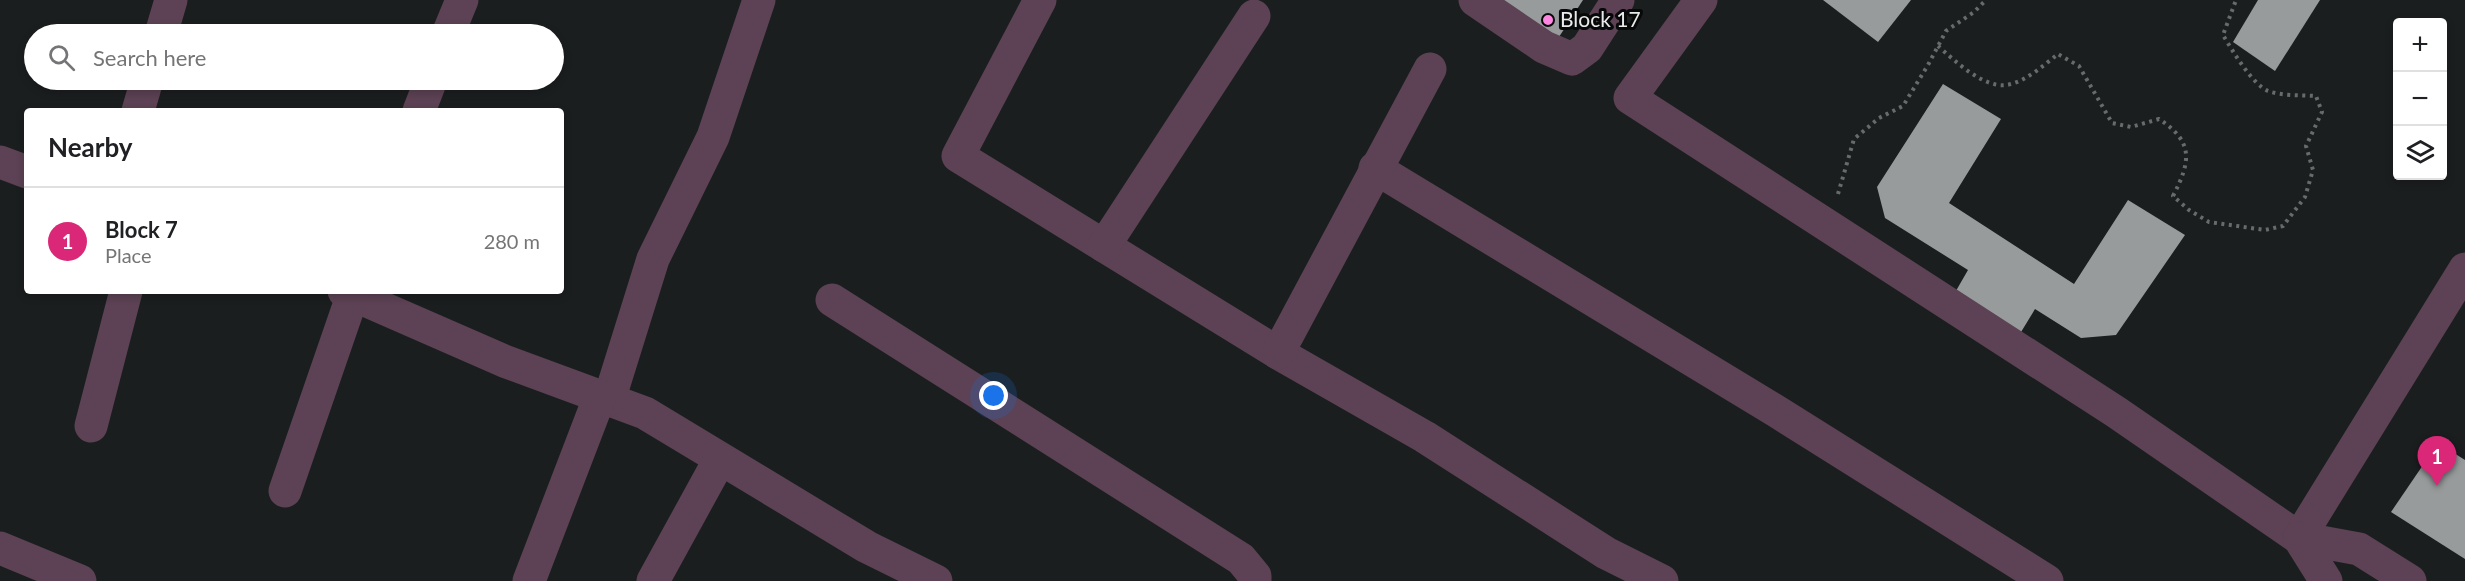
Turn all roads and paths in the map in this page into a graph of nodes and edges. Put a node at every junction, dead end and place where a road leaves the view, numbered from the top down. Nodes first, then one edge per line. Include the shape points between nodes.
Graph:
1 (171, 0) edge
2 (462, 0) edge
3 (759, 0) edge
4 (1040, 0) edge
5 (1475, 0) edge
6 (1618, 0) edge
7 (1701, 0) edge
8 (1986, 0) edge
9 (2236, 0) edge
10 (1254, 16) dead end
11 (164, 24) edge
12 (452, 24) edge
13 (1938, 46) junction
14 (1430, 69) dead end
15 (144, 90) edge
16 (427, 90) edge
17 (139, 108) edge
18 (420, 108) edge
19 (0, 162) edge
20 (1375, 168) junction
21 (24, 171) edge
22 (1828, 226) junction
23 (1104, 246) junction
24 (2465, 269) edge
25 (125, 294) edge
26 (349, 294) edge
27 (354, 294) edge
28 (832, 300) dead end
29 (1278, 353) junction
30 (604, 398) junction
31 (91, 426) dead end
32 (720, 459) junction
33 (285, 491) dead end
34 (2299, 538) junction
35 (0, 548) edge
36 (80, 581) edge
37 (529, 581) edge
38 (653, 581) edge
39 (936, 581) edge
40 (1255, 581) edge
41 (1662, 581) edge
42 (2047, 581) edge
43 (2326, 581) edge
44 (2410, 581) edge

1 - 11 street
2 - 12 street
3 - 30 street via 713,137 653,259
4 - 23 street via 958,156
5 - 6 street via 1544,47 1572,60 1587,48
7 - 22 street via 1630,98
8 - 13 path via 1946,31
9 - 13 path via 2223,35 2241,65 2267,90 2316,96 2322,112 2306,146 2313,170 2305,197 2283,226 2265,230 2209,222 2189,210 2173,196 2182,179 2187,152 2177,131 2159,119 2131,127 2112,123 2089,80 2069,60 2058,54 2028,76 2005,85 1983,80
10 - 23 street
13 - 22 path via 1903,106 1879,118 1854,139
14 - 20 street
15 - 17 street
16 - 18 street
19 - 21 street
20 - 29 street
20 - 42 street
22 - 34 street via 2116,412
23 - 29 street
24 - 34 street
25 - 31 street
26 - 33 street
27 - 30 street via 504,362
28 - 40 street via 1241,559
29 - 41 street via 1425,437 1606,553
30 - 32 street via 645,413
30 - 37 street
32 - 38 street
32 - 39 street via 867,548
34 - 43 street
34 - 44 street via 2359,549
35 - 36 street

